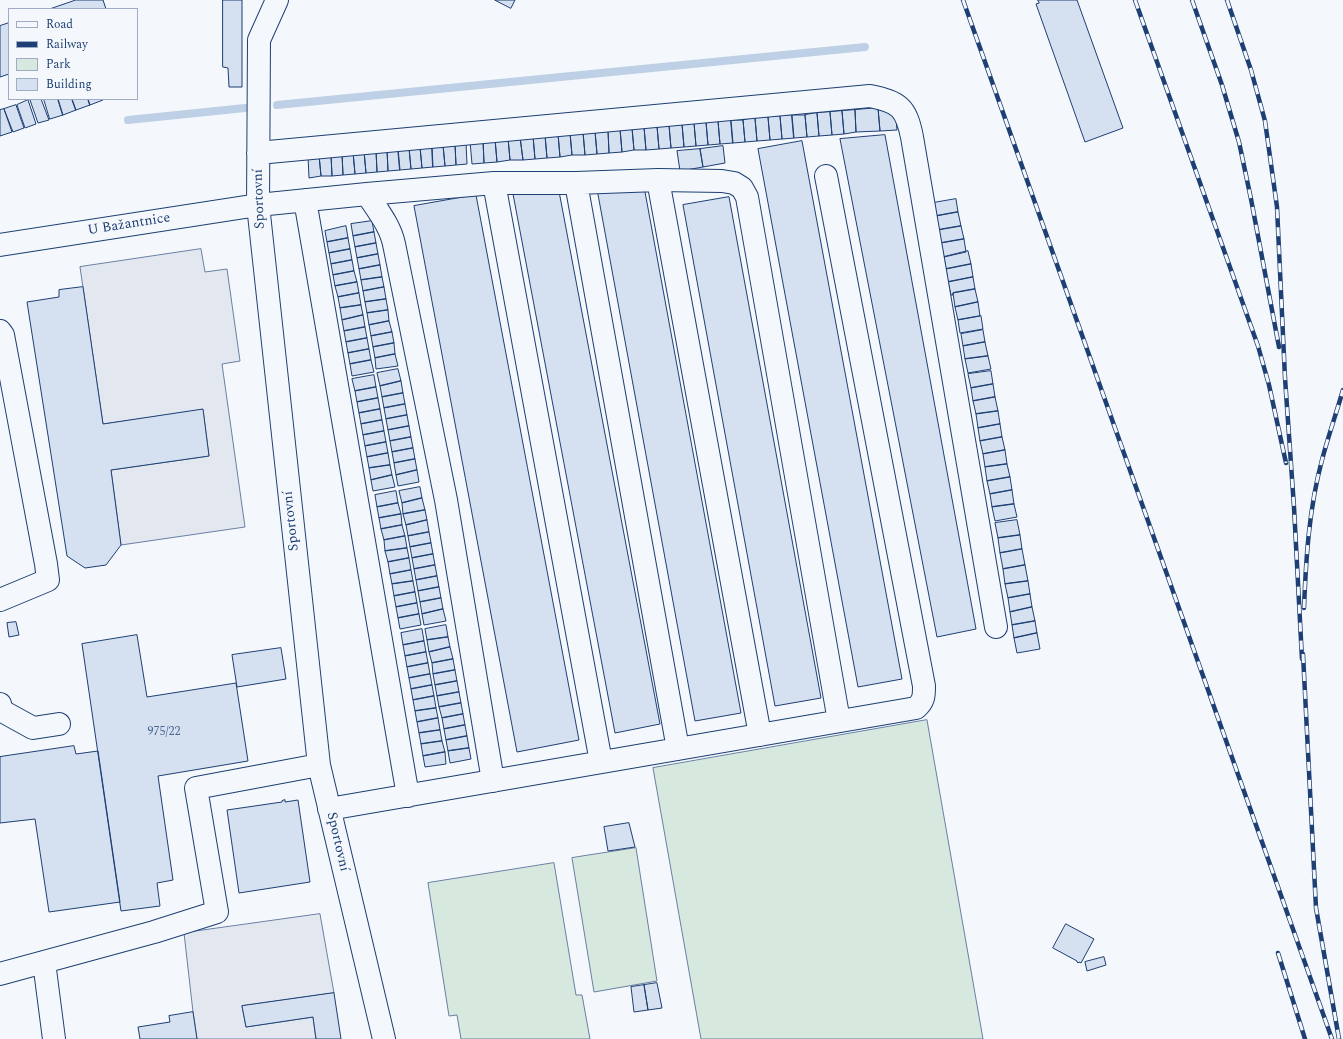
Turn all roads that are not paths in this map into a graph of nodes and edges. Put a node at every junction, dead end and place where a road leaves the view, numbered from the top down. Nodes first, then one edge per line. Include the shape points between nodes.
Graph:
1 (277, 0) edge
2 (258, 152) junction
3 (826, 176) dead end
4 (658, 180) junction
5 (494, 183) junction
6 (576, 183) junction
7 (367, 194) junction
8 (305, 200) junction
9 (258, 205) junction
10 (0, 245) edge
11 (0, 331) edge
12 (0, 600) edge
13 (996, 627) dead end
14 (0, 704) edge
15 (839, 721) junction
16 (58, 724) dead end
17 (760, 735) junction
18 (678, 749) junction
19 (601, 762) junction
20 (319, 765) junction
21 (493, 781) junction
22 (408, 796) junction
23 (329, 809) junction
24 (44, 962) junction
25 (0, 974) edge
26 (54, 1039) edge
27 (384, 1039) edge

1 - 2 street, Sportovní via 259,40
2 - 9 street, Sportovní
2 - 13 street via 870,96 902,108 909,122 913,144
3 - 15 street via 924,686 922,703 916,708
4 - 6 street, U Bažantnice
4 - 15 street, U Bažantnice via 722,180 742,188 747,197
4 - 17 street
5 - 6 street, U Bažantnice
5 - 7 street, U Bažantnice
5 - 19 street
6 - 18 street
7 - 8 street, U Bažantnice
7 - 21 street via 392,234 446,500
8 - 9 street, U Bažantnice
8 - 22 street
9 - 10 street, U Bažantnice
9 - 20 street, Sportovní
11 - 12 street via 3,335 48,580
14 - 16 street via 2,711 33,728
15 - 17 street
17 - 18 street
18 - 19 street
19 - 21 street
20 - 23 street, Sportovní
20 - 24 street via 196,788 217,912
21 - 22 street
22 - 23 street
23 - 27 street, Sportovní
24 - 25 street
24 - 26 street

